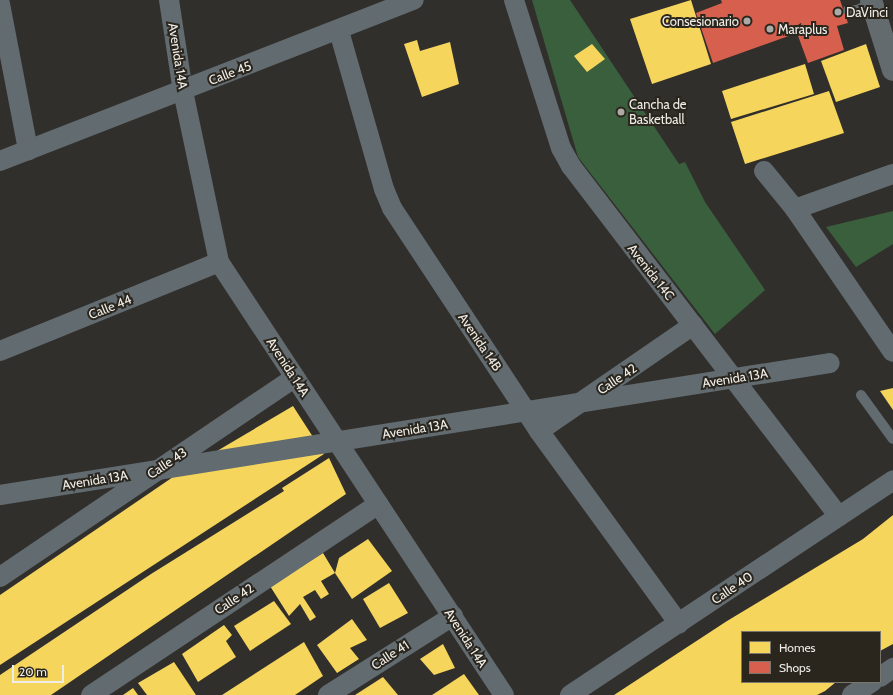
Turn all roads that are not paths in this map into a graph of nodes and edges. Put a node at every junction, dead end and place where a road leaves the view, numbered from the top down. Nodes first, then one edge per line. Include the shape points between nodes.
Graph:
1 (169, 0) edge
2 (430, 0) edge
3 (514, 0) edge
4 (413, 1) edge
5 (872, 1) edge
6 (0, 4) edge
7 (848, 10) dead end
8 (339, 31) junction
9 (893, 70) edge
10 (183, 91) junction
11 (28, 150) junction
12 (0, 161) edge
13 (764, 171) dead end
14 (893, 174) edge
15 (795, 209) junction
16 (219, 262) junction
17 (693, 326) junction
18 (0, 351) edge
19 (893, 352) edge
20 (830, 363) dead end
21 (295, 377) junction
22 (861, 395) dead end
23 (539, 431) junction
24 (893, 439) edge
25 (893, 480) edge
26 (0, 495) edge
27 (378, 504) junction
28 (840, 516) junction
29 (0, 577) edge
30 (453, 616) junction
31 (679, 624) junction
32 (893, 668) edge
33 (881, 676) edge
34 (870, 683) edge
35 (91, 695) edge
36 (328, 695) edge
37 (504, 695) edge
38 (570, 695) edge
39 (852, 695) edge

1 - 10 street, Avenida 14A
2 - 4 street, Calle 45
3 - 17 street, Avenida 14C via 561,148 570,166
4 - 8 street, Calle 45
5 - 7 lane
5 - 9 main road
6 - 11 street
8 - 10 street, Calle 45
8 - 23 street, Avenida 14B via 384,189 392,208
10 - 11 street, Calle 45
10 - 16 street, Avenida 14A
11 - 12 street, Calle 45
13 - 15 street
14 - 15 street
15 - 19 street
16 - 18 street, Calle 44
16 - 21 street, Avenida 14A
17 - 23 street, Calle 42
17 - 28 street, Avenida 14C
20 - 26 street, Avenida 13A
21 - 27 street, Avenida 14A
21 - 29 street, Calle 43
22 - 24 lane
23 - 31 street, Avenida 14B
25 - 28 street, Calle 40
27 - 30 street, Avenida 14A
27 - 35 street, Calle 42
28 - 31 street, Calle 40
30 - 36 street, Calle 41
30 - 37 street, Avenida 14A
31 - 38 street, Calle 40
32 - 33 street
34 - 39 street

